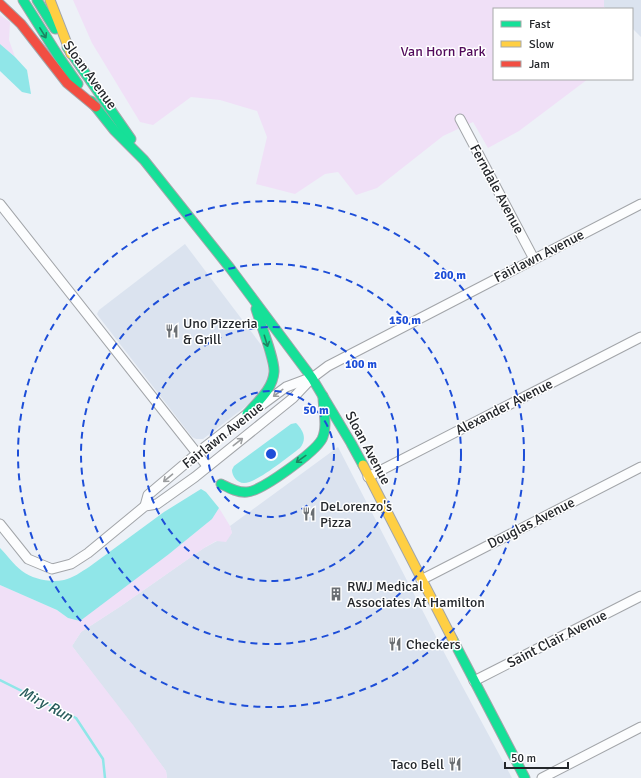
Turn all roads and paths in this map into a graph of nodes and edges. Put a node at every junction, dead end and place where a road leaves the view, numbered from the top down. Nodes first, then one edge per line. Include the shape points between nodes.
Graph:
1 (23, 0) edge
2 (37, 0) edge
3 (50, 0) edge
4 (0, 4) edge
5 (71, 54) junction
6 (96, 107) junction
7 (460, 120) dead end
8 (144, 160) junction
9 (0, 204) edge
10 (641, 204) edge
11 (534, 259) junction
12 (254, 300) junction
13 (641, 337) edge
14 (312, 378) junction
15 (323, 395) junction
16 (247, 414) junction
17 (197, 453) junction
18 (207, 466) junction
19 (641, 467) edge
20 (368, 477) junction
21 (221, 484) dead end
22 (145, 506) junction
23 (0, 524) edge
24 (421, 580) junction
25 (641, 596) edge
26 (474, 681) junction
27 (641, 727) edge
28 (525, 778) edge
29 (542, 778) edge

1 -> 6 main road, Sloan Avenue via 63,64
2 - 5 main road, Sloan Avenue
3 - 5 main road
4 - 6 main road via 18,21 67,83
5 - 8 main road, Sloan Avenue
6 - 8 main road, Sloan Avenue via 114,130
7 - 11 street, Ferndale Avenue
8 - 12 main road, Sloan Avenue
9 - 17 street
10 - 11 street, Fairlawn Avenue
11 - 14 street, Fairlawn Avenue via 334,363
12 - 14 main road, Sloan Avenue
12 -> 16 main road via 274,372 266,392
13 - 20 street, Alexander Avenue
14 - 15 main road, Sloan Avenue
14 -> 16 street, Fairlawn Avenue via 286,387
18 -> 14 street, Fairlawn Avenue via 293,398
15 - 20 main road, Sloan Avenue
15 -> 21 main road via 324,434 321,442 313,450 271,482 254,491 238,491
16 - 17 street, Fairlawn Avenue
17 - 18 street
17 -> 22 street, Fairlawn Avenue via 148,494
18 - 22 street, Fairlawn Avenue via 157,504
19 - 24 street, Douglas Avenue
20 - 24 main road, Sloan Avenue
22 - 23 street, Fairlawn Avenue via 88,553 71,564 52,569 28,559
24 - 26 main road, Sloan Avenue
25 - 26 street, Saint Clair Avenue
26 - 28 main road, Sloan Avenue
27 - 29 street

